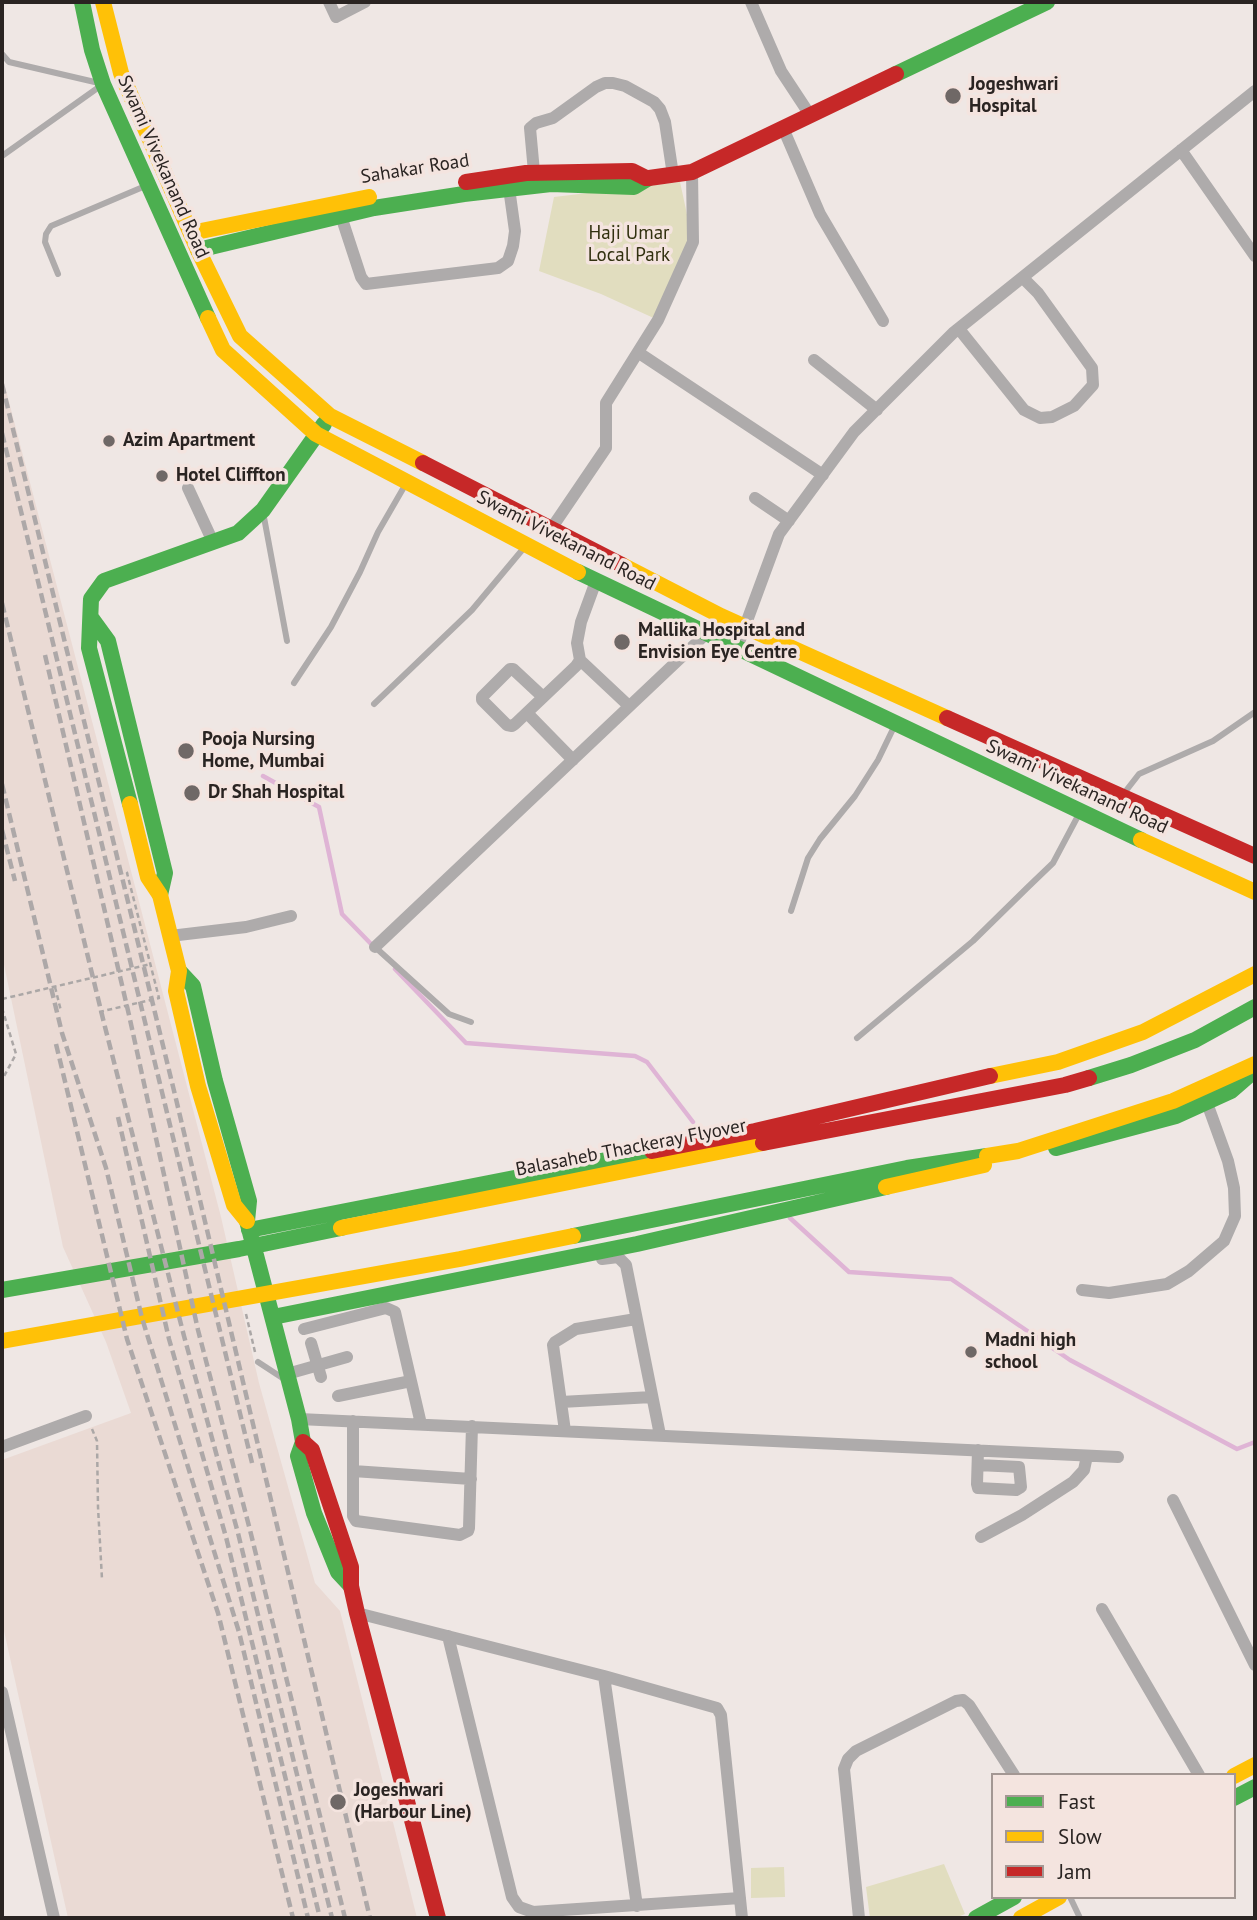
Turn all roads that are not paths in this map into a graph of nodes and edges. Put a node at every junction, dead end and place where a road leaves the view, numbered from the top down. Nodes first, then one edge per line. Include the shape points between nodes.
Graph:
1 (82, 2) edge
2 (103, 2) edge
3 (330, 2) edge
4 (365, 2) edge
5 (751, 2) edge
6 (1047, 2) edge
7 (2, 54) edge
8 (5, 61) edge
9 (121, 73) junction
10 (103, 84) junction
11 (1255, 91) edge
12 (810, 116) junction
13 (783, 128) junction
14 (1181, 150) junction
15 (2, 156) edge
16 (534, 172) junction
17 (692, 172) junction
18 (673, 175) junction
19 (646, 178) junction
20 (147, 186) junction
21 (463, 188) junction
22 (509, 188) junction
23 (340, 209) junction
24 (191, 233) junction
25 (198, 250) junction
26 (1255, 256) edge
27 (58, 274) dead end
28 (1023, 278) junction
29 (883, 321) dead end
30 (959, 329) junction
31 (639, 353) junction
32 (814, 360) dead end
33 (877, 410) junction
34 (330, 416) junction
35 (316, 434) junction
36 (823, 475) junction
37 (407, 483) junction
38 (188, 488) dead end
39 (755, 498) dead end
40 (263, 510) junction
41 (789, 521) junction
42 (551, 529) junction
43 (213, 542) junction
44 (526, 546) junction
45 (596, 581) junction
46 (721, 616) junction
47 (92, 619) junction
48 (745, 627) junction
49 (707, 633) junction
50 (287, 641) dead end
51 (737, 648) junction
52 (580, 660) junction
53 (294, 684) dead end
54 (543, 697) junction
55 (374, 704) dead end
56 (629, 706) junction
57 (1255, 712) edge
58 (527, 713) junction
59 (895, 724) junction
60 (129, 726) junction
61 (112, 732) junction
62 (573, 760) junction
63 (1122, 796) junction
64 (1080, 813) junction
65 (154, 828) junction
66 (137, 831) junction
67 (1255, 856) edge
68 (1255, 892) edge
69 (160, 895) junction
70 (790, 911) dead end
71 (291, 916) dead end
72 (170, 936) junction
73 (375, 947) joint
74 (179, 971) junction
75 (1255, 974) edge
76 (1255, 1007) edge
77 (471, 1022) dead end
78 (202, 1026) junction
79 (185, 1030) junction
80 (857, 1038) dead end
81 (1255, 1064) edge
82 (1255, 1070) edge
83 (1207, 1103) junction
84 (222, 1104) junction
85 (204, 1109) junction
86 (248, 1225) junction
87 (540, 1272) dead end
88 (2, 1290) edge
89 (1082, 1290) dead end
90 (274, 1317) junction
91 (636, 1319) junction
92 (304, 1329) dead end
93 (68, 1337) dead end
94 (2, 1341) edge
95 (311, 1343) dead end
96 (2, 1350) edge
97 (347, 1357) dead end
98 (258, 1362) road end
99 (320, 1371) junction
100 (288, 1378) junction
101 (411, 1381) junction
102 (338, 1396) dead end
103 (652, 1398) junction
104 (561, 1402) junction
105 (86, 1416) road end
106 (299, 1419) junction
107 (353, 1421) junction
108 (422, 1424) junction
109 (472, 1426) junction
110 (565, 1431) junction
111 (660, 1435) junction
112 (2, 1447) edge
113 (978, 1451) junction
114 (1087, 1456) junction
115 (1118, 1457) dead end
116 (978, 1465) dead end
117 (353, 1471) junction
118 (471, 1479) junction
119 (1173, 1500) dead end
120 (981, 1537) dead end
121 (1102, 1609) dead end
122 (357, 1613) junction
123 (448, 1636) junction
124 (1255, 1665) edge
125 (604, 1676) junction
126 (2, 1692) edge
127 (1255, 1765) edge
128 (1013, 1773) edge
129 (1198, 1773) edge
130 (1236, 1775) edge
131 (740, 1898) junction
132 (1010, 1899) edge
133 (1015, 1899) edge
134 (1055, 1899) edge
135 (1071, 1899) edge
136 (637, 1906) junction
137 (1023, 1917) edge
138 (54, 1918) edge
139 (438, 1918) edge
140 (742, 1918) edge
141 (859, 1918) edge
142 (976, 1918) edge
143 (1080, 1918) edge

1 - 10 street, Swami Vivekanand Road
2 - 9 street, Swami Vivekanand Road
3 - 4 street via 336,17
5 - 12 street via 781,71
6 - 12 street, Sahakar Road
7 - 8 lane
8 - 10 lane
9 - 10 street
9 - 24 street, Swami Vivekanand Road
10 - 15 lane
10 - 20 street, Swami Vivekanand Road
11 - 14 street
12 - 13 street, Sahakar Road
13 - 17 street, Sahakar Road
13 - 29 street via 820,214
14 - 26 street
14 - 28 street
16 - 18 street via 530,128 605,83 625,86 660,109
16 - 19 street, Sahakar Road via 632,171
16 - 21 street, Sahakar Road
17 - 18 street, Sahakar Road
17 - 31 street via 693,242
18 - 19 street, Sahakar Road
19 - 22 street, Sahakar Road via 634,187 551,184
20 - 27 lane via 51,226 46,242
20 - 35 street, Swami Vivekanand Road via 223,350
21 - 22 street, Sahakar Road
21 - 23 street, Sahakar Road
22 - 23 street via 513,246 508,261 498,268 366,284
23 - 24 street, Sahakar Road
23 - 25 street, Sahakar Road
24 - 25 street, Swami Vivekanand Road
25 - 34 street, Swami Vivekanand Road via 240,336
28 - 30 street
28 - 30 street via 1092,368 1093,385 1074,406 1040,418 1024,410
30 - 33 street
31 - 36 street
31 - 42 street via 606,403 606,448
32 - 33 street
33 - 36 street via 854,432
34 - 35 street
34 - 42 street, Swami Vivekanand Road
35 - 37 street, Swami Vivekanand Road
35 - 40 street
36 - 41 street
37 - 44 street, Swami Vivekanand Road
37 - 53 lane via 331,627
38 - 43 street
39 - 41 street
40 - 43 street via 238,533
40 - 50 lane
41 - 48 street via 779,534
42 - 46 street, Swami Vivekanand Road
43 - 47 street via 104,581 92,599
44 - 45 street, Swami Vivekanand Road
44 - 55 lane via 471,610
45 - 49 street, Swami Vivekanand Road
45 - 52 street via 581,622
46 - 48 street, Swami Vivekanand Road
46 - 49 street
47 - 60 street via 108,641
47 - 61 street via 89,648
48 - 51 street
48 - 63 street, Swami Vivekanand Road
49 - 51 street, Swami Vivekanand Road
49 - 56 street
51 - 59 street, Swami Vivekanand Road
52 - 54 street
52 - 56 street
54 - 58 street
54 - 58 street via 513,669 482,697 508,725
56 - 62 street
57 - 63 lane via 1213,741 1139,774
58 - 62 street
59 - 64 street, Swami Vivekanand Road
59 - 70 lane via 855,796 808,858
60 - 61 street
60 - 65 street
61 - 66 street
62 - 73 street
63 - 67 street, Swami Vivekanand Road
64 - 68 street, Swami Vivekanand Road
64 - 80 lane via 1053,863 973,940
65 - 66 street
65 - 69 street via 165,873
66 - 69 street via 148,877
69 - 72 street
71 - 72 street via 246,928
72 - 74 street
73 - 77 lane via 449,1014
74 - 78 street via 193,986
74 - 79 street via 176,991
75 - 86 street via 1143,1032 1058,1062 755,1131
76 - 88 street, Balasaheb Thackeray Flyover via 1195,1040 1065,1085 274,1242
78 - 79 street
78 - 84 street
79 - 85 street
81 - 94 street via 1174,1101 1017,1151 907,1168 460,1259
82 - 83 street via 1231,1091
83 - 89 street via 1234,1188 1236,1216 1224,1241 1167,1284 1109,1293
83 - 90 street via 1091,1140 898,1185 637,1244
84 - 85 street
84 - 86 street via 249,1201
85 - 86 street via 234,1205
86 - 90 street
87 - 91 street via 618,1257 626,1265
90 - 100 street
91 - 103 street
91 - 104 street via 576,1329 555,1342
92 - 101 street via 391,1309 397,1316
93 - 96 street
95 - 99 street
97 - 99 street
98 - 100 lane
99 - 100 street
100 - 106 street
101 - 102 street
101 - 108 street
103 - 104 street
103 - 111 street
104 - 110 street
105 - 112 street
106 - 107 street
106 - 122 street via 303,1442 312,1450 351,1567
107 - 108 street
107 - 117 street
108 - 109 street
109 - 110 street
109 - 118 street
110 - 111 street
111 - 113 street
113 - 114 street
113 - 116 street
114 - 115 street
114 - 120 street via 1084,1470 1073,1482
117 - 118 street
117 - 118 street via 356,1521 460,1535 469,1528
119 - 124 street
121 - 129 street
122 - 123 street
122 - 139 street
123 - 125 street
123 - 136 street via 512,1897 519,1908 533,1912
125 - 131 street via 717,1707
125 - 136 street
126 - 138 street
127 - 130 street
128 - 141 street via 963,1700 856,1751 844,1769
131 - 136 street
131 - 140 street
132 - 142 street
133 - 137 street
134 - 137 street
135 - 143 lane

